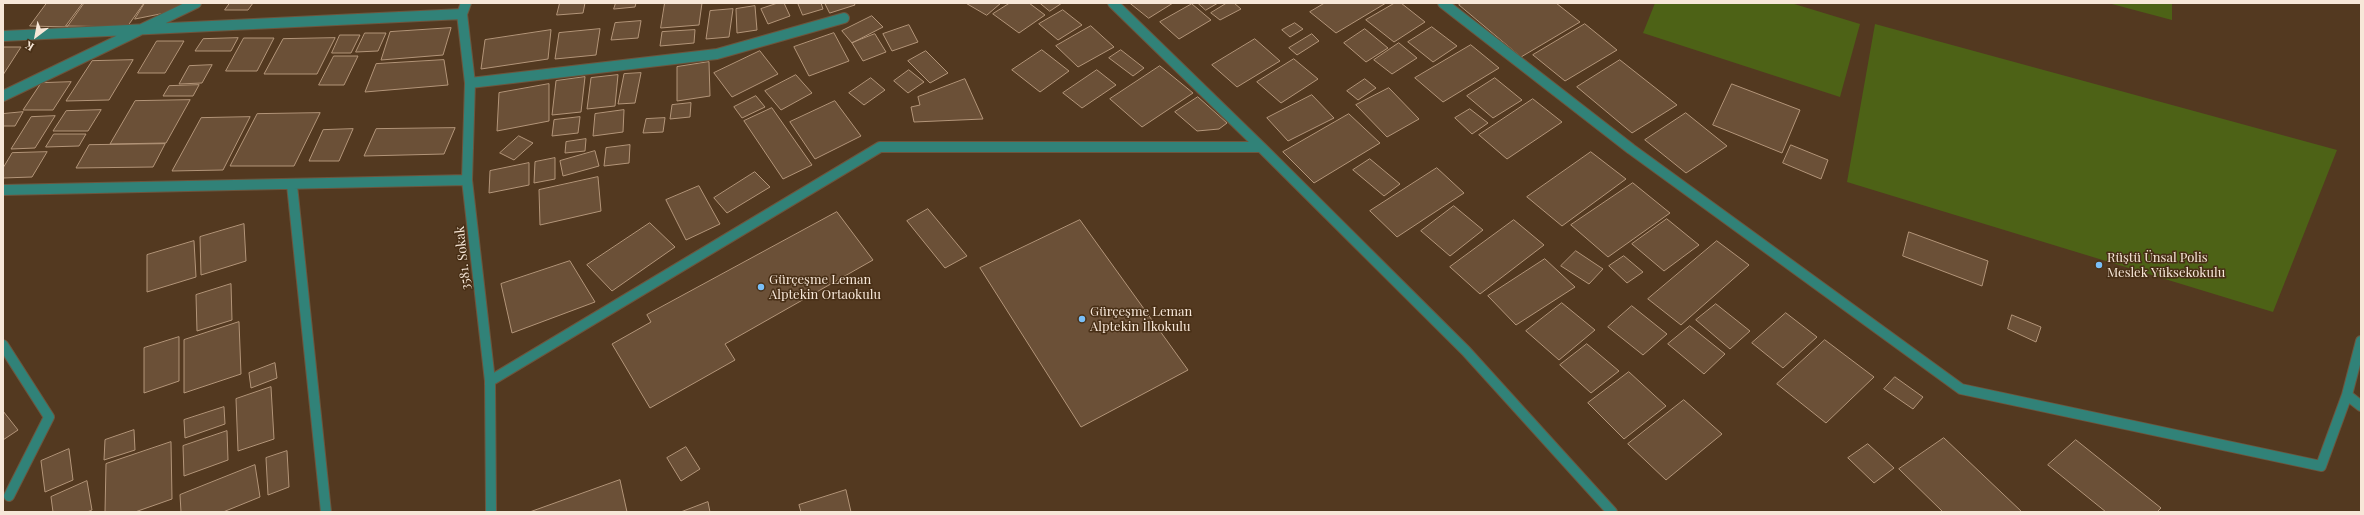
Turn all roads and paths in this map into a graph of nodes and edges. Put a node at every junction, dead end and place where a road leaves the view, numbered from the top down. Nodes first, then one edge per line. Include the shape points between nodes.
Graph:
1 (196, 3) edge
2 (466, 3) edge
3 (1113, 3) edge
4 (1443, 3) edge
5 (462, 14) junction
6 (844, 18) dead end
7 (137, 31) junction
8 (3, 36) edge
9 (470, 83) junction
10 (3, 96) edge
11 (1261, 147) junction
12 (467, 180) junction
13 (292, 185) junction
14 (3, 190) edge
15 (2361, 341) edge
16 (3, 345) edge
17 (490, 381) junction
18 (2347, 395) junction
19 (2361, 406) edge
20 (8, 496) dead end
21 (326, 512) edge
22 (492, 512) edge
23 (1612, 512) edge

1 - 7 street
2 - 5 street, 3581. Sokak
3 - 11 street
4 - 18 street via 1631,149 1961,389 2322,466
5 - 7 street
5 - 9 street, 3581. Sokak
6 - 9 street via 717,54
7 - 8 street
7 - 10 street
9 - 12 street, 3581. Sokak
11 - 17 street via 880,147
11 - 23 street via 1466,351
12 - 13 street
12 - 17 street, 3581. Sokak
13 - 14 street
13 - 21 street
15 - 18 street
16 - 20 street via 49,417
17 - 22 street, 3581. Sokak
18 - 19 street

